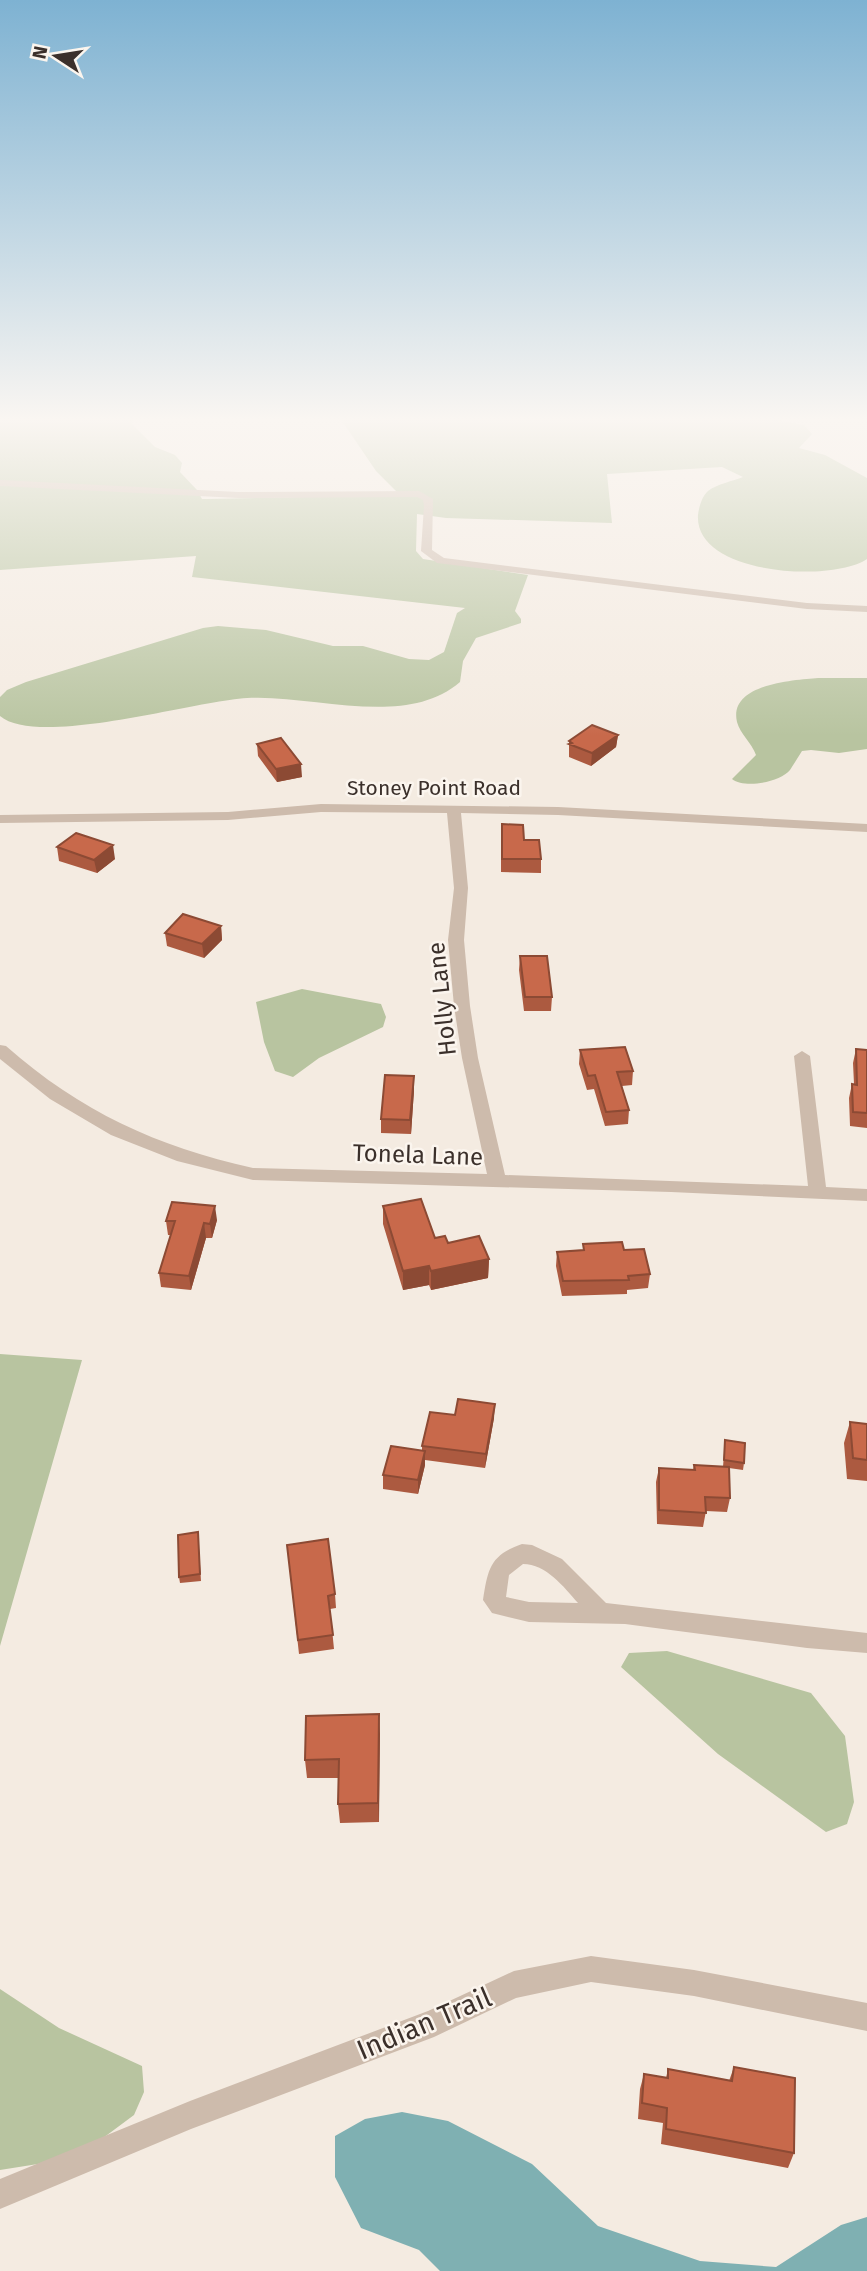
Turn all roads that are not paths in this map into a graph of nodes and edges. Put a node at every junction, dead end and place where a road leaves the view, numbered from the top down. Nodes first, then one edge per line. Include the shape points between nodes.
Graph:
1 (428, 524) edge
2 (867, 609) edge
3 (453, 809) junction
4 (0, 819) edge
5 (867, 828) edge
6 (0, 1050) edge
7 (802, 1056) dead end
8 (498, 1182) junction
9 (818, 1194) junction
10 (867, 1195) edge
11 (599, 1612) dead end
12 (867, 1643) edge
13 (867, 2017) edge
14 (0, 2194) edge

1 - 2 street via 426,551 441,561 807,606
3 - 4 street, Stoney Point Road via 321,808 228,816
3 - 5 street, Stoney Point Road
3 - 8 street, Holly Lane via 461,888 456,940 462,1006
6 - 8 street, Tonela Lane via 39,1086 108,1128 232,1170 286,1176
7 - 9 street
8 - 9 street, Tonela Lane
9 - 10 street, Tonela Lane
11 - 12 street
13 - 14 street, Indian Trail via 694,1983 592,1969 514,1985 434,2022

